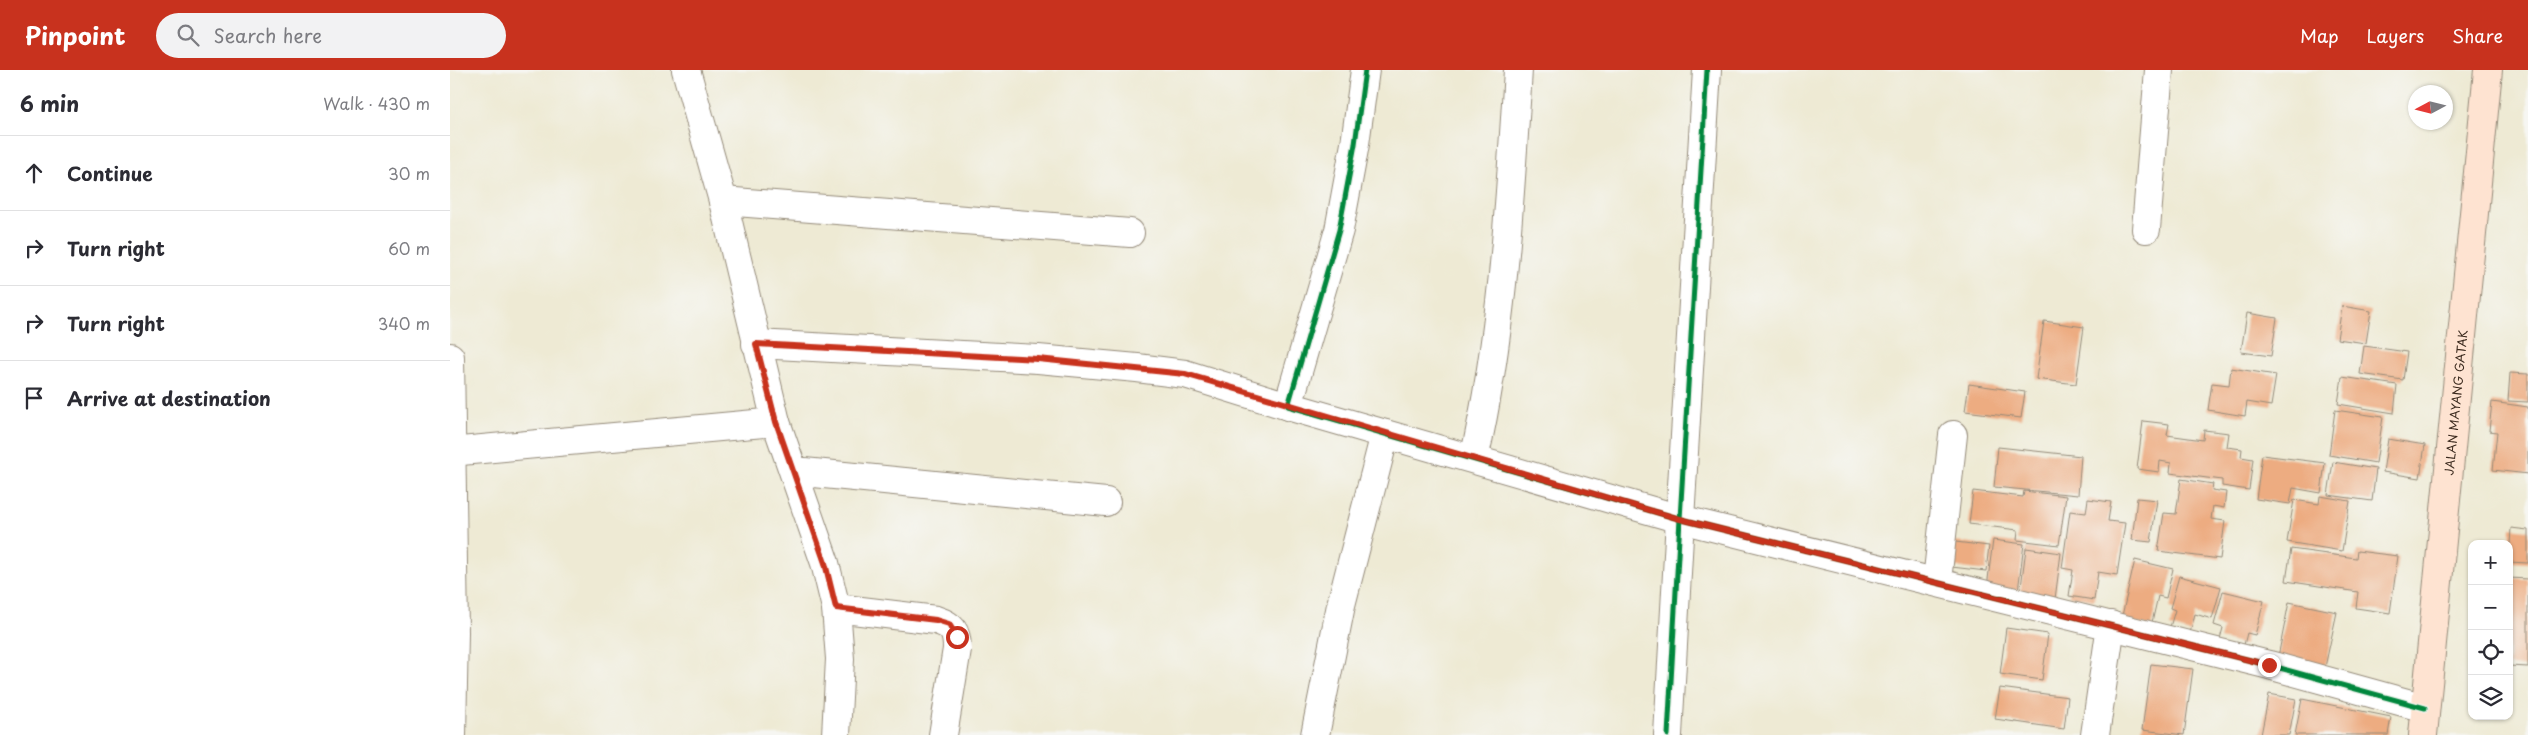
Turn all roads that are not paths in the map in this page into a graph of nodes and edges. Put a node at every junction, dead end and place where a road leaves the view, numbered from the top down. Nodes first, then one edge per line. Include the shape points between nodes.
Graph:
1 (686, 70) edge
2 (1365, 70) edge
3 (1518, 70) edge
4 (1707, 70) edge
5 (2159, 70) edge
6 (2488, 70) edge
7 (723, 201) junction
8 (2146, 229) dead end
9 (1130, 233) dead end
10 (756, 344) junction
11 (450, 357) edge
12 (1288, 406) junction
13 (776, 422) junction
14 (1385, 434) junction
15 (1953, 436) dead end
16 (451, 452) edge
17 (1474, 459) junction
18 (794, 471) junction
19 (1106, 502) dead end
20 (1680, 519) junction
21 (1937, 582) junction
22 (836, 608) junction
23 (2111, 625) junction
24 (2425, 708) junction
25 (452, 735) edge
26 (836, 735) edge
27 (943, 735) edge
28 (1315, 735) edge
29 (1668, 735) edge
30 (2095, 735) edge
31 (2423, 735) edge

1 - 7 street
2 - 12 street via 1339,230
3 - 17 street via 1502,274 1485,409
4 - 20 street
5 - 8 street
6 - 24 street, JALAN MAYANG GATAK
7 - 9 street
7 - 10 street
10 - 12 street via 1038,359 1146,369 1202,378
10 - 13 street
11 - 16 street
12 - 14 street
13 - 16 street
13 - 18 street
14 - 17 street
14 - 28 street via 1341,605
15 - 21 street
16 - 25 street
17 - 20 street
18 - 19 street
18 - 22 street via 825,563
20 - 21 street
20 - 29 street
21 - 23 street
22 - 26 street via 840,658
22 - 27 street via 949,624 957,637 957,649
23 - 24 street
23 - 30 street
24 - 31 street, JALAN MAYANG GATAK

